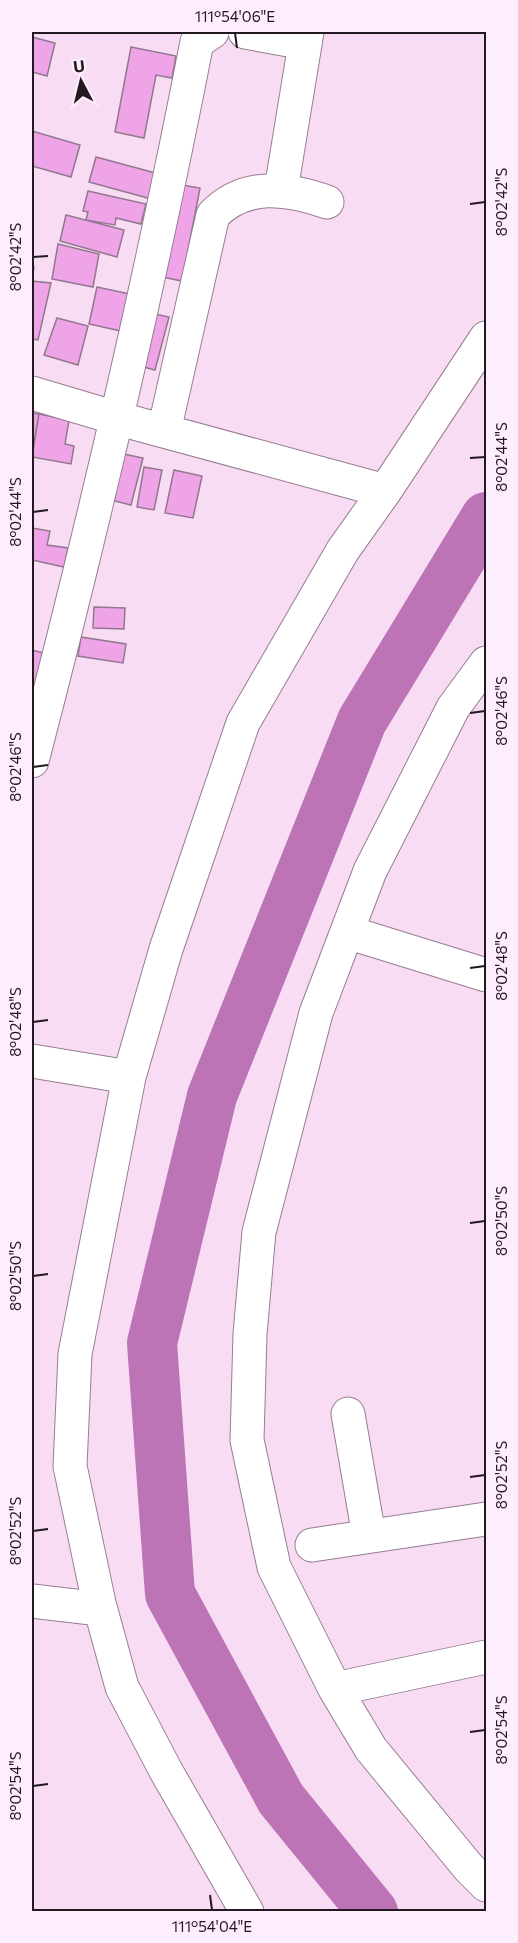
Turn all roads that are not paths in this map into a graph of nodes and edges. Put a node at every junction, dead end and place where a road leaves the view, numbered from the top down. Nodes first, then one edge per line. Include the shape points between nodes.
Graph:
1 (212, 32) edge
2 (245, 32) edge
3 (306, 37) edge
4 (281, 190) junction
5 (327, 202) dead end
6 (486, 338) edge
7 (32, 393) edge
8 (116, 418) junction
9 (164, 431) junction
10 (386, 491) junction
11 (486, 663) edge
12 (32, 761) edge
13 (347, 932) junction
14 (486, 975) edge
15 (32, 1061) edge
16 (129, 1077) junction
17 (348, 1414) dead end
18 (486, 1519) edge
19 (369, 1536) junction
20 (312, 1545) dead end
21 (32, 1601) edge
22 (100, 1608) junction
23 (486, 1657) edge
24 (335, 1689) junction
25 (486, 1885) edge
26 (247, 1911) edge

1 - 8 street via 197,42
2 - 3 street
3 - 4 street
4 - 5 street
4 - 9 street via 256,191 224,204 213,215
6 - 10 street
7 - 8 street
8 - 9 street
8 - 12 street
9 - 10 street
10 - 16 street via 343,550 243,723 166,949
11 - 13 street via 453,708 370,871
13 - 14 street
13 - 24 street via 316,1013 260,1232 250,1334 248,1428 274,1567
15 - 16 street
16 - 22 street via 75,1353 70,1466
17 - 19 street
18 - 19 street
19 - 20 street
21 - 22 street
22 - 26 street via 122,1687
23 - 24 street
24 - 25 street via 371,1749

